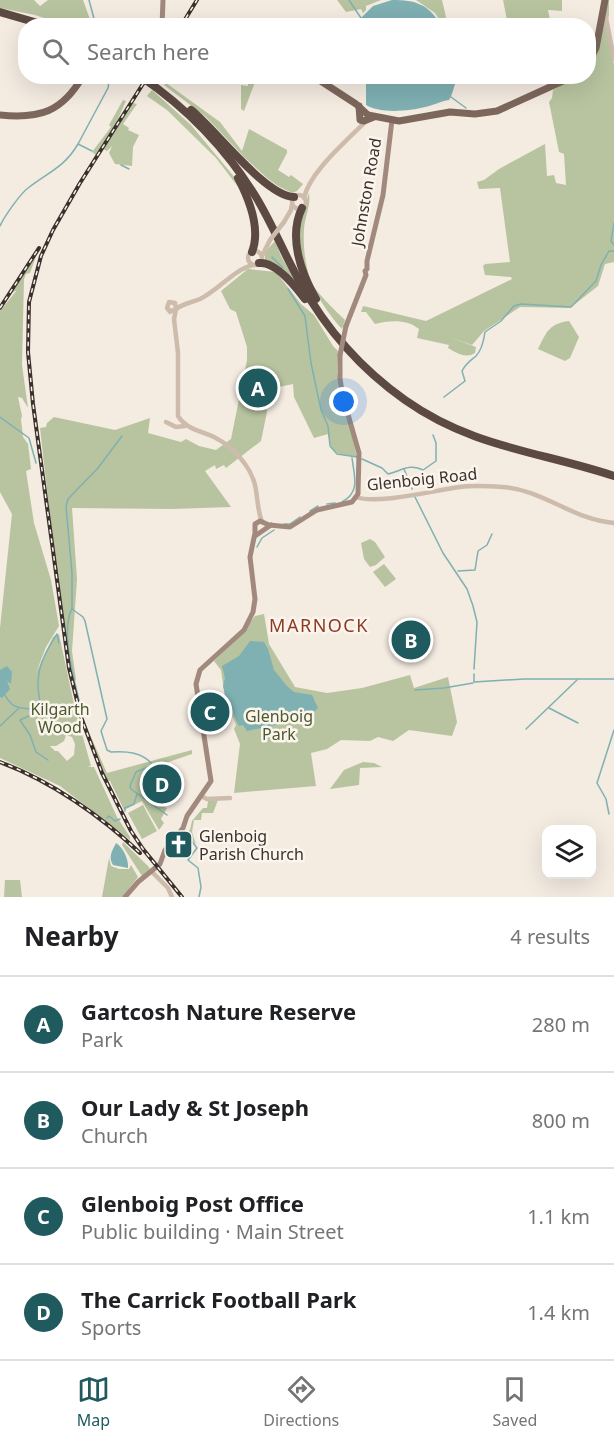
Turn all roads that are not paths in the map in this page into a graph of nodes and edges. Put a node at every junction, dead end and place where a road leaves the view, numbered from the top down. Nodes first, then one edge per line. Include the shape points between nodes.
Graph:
1 (164, 0) edge
2 (605, 4) edge
3 (0, 14) edge
4 (18, 18) edge
5 (163, 18) edge
6 (18, 20) edge
7 (596, 48) edge
8 (614, 59) edge
9 (78, 84) edge
10 (150, 84) edge
11 (159, 84) edge
12 (323, 84) edge
13 (556, 84) edge
14 (179, 107) junction
15 (191, 110) junction
16 (0, 115) edge
17 (365, 117) junction
18 (392, 120) junction
19 (307, 189) junction
20 (295, 198) junction
21 (304, 198) junction
22 (300, 208) junction
23 (290, 214) junction
24 (265, 247) junction
25 (252, 255) junction
26 (258, 261) junction
27 (244, 268) junction
28 (175, 303) junction
29 (183, 304) junction
30 (176, 309) junction
31 (169, 310) junction
32 (174, 319) junction
33 (342, 341) junction
34 (167, 422) dead end
35 (177, 422) junction
36 (614, 474) edge
37 (356, 498) junction
38 (614, 523) edge
39 (260, 526) junction
40 (201, 796) junction
41 (230, 798) dead end
42 (152, 872) junction
43 (124, 897) edge
44 (172, 897) edge

1 - 5 main road
2 - 7 main road
2 - 8 street
3 - 4 highway
3 - 6 highway
9 - 16 main road via 58,106 33,116
10 - 14 highway
11 - 15 highway
12 - 17 main road
13 - 18 main road via 497,111 450,112
14 - 25 highway via 240,181 253,216
14 - 33 highway via 243,177 318,312
15 - 20 highway via 263,179
15 - 33 highway via 249,178 313,298
17 - 18 main road
17 - 19 street
18 - 37 main road, Johnston Road, bridge via 383,195 366,272 340,355 343,397 359,461
19 - 20 street
19 - 21 street
20 - 21 street
20 - 22 street
20 - 23 street
21 - 22 street
22 - 23 street
22 - 33 highway via 297,242 303,273
23 - 24 street, bridge
24 - 25 street
24 - 26 street
25 - 26 street
25 - 26 street
25 - 27 street
26 - 27 street
26 - 33 highway via 284,276
27 - 29 street via 217,289
28 - 29 street
28 - 30 street
28 - 31 street via 168,304
29 - 30 street
30 - 31 street
30 - 32 street
31 - 32 street
32 - 35 street via 178,353
33 - 36 highway via 395,388 449,422 499,442
34 - 35 street
35 - 39 street via 223,442 241,458 256,485
37 - 38 street, Glenboig Road via 462,487 505,487 537,494 590,519
37 - 39 main road, Glenboig Road via 317,510 292,526
39 - 40 main road via 250,557 254,608 246,627 200,670 196,690 212,776
40 - 41 street
40 - 42 main road
42 - 43 main road
42 - 44 street

